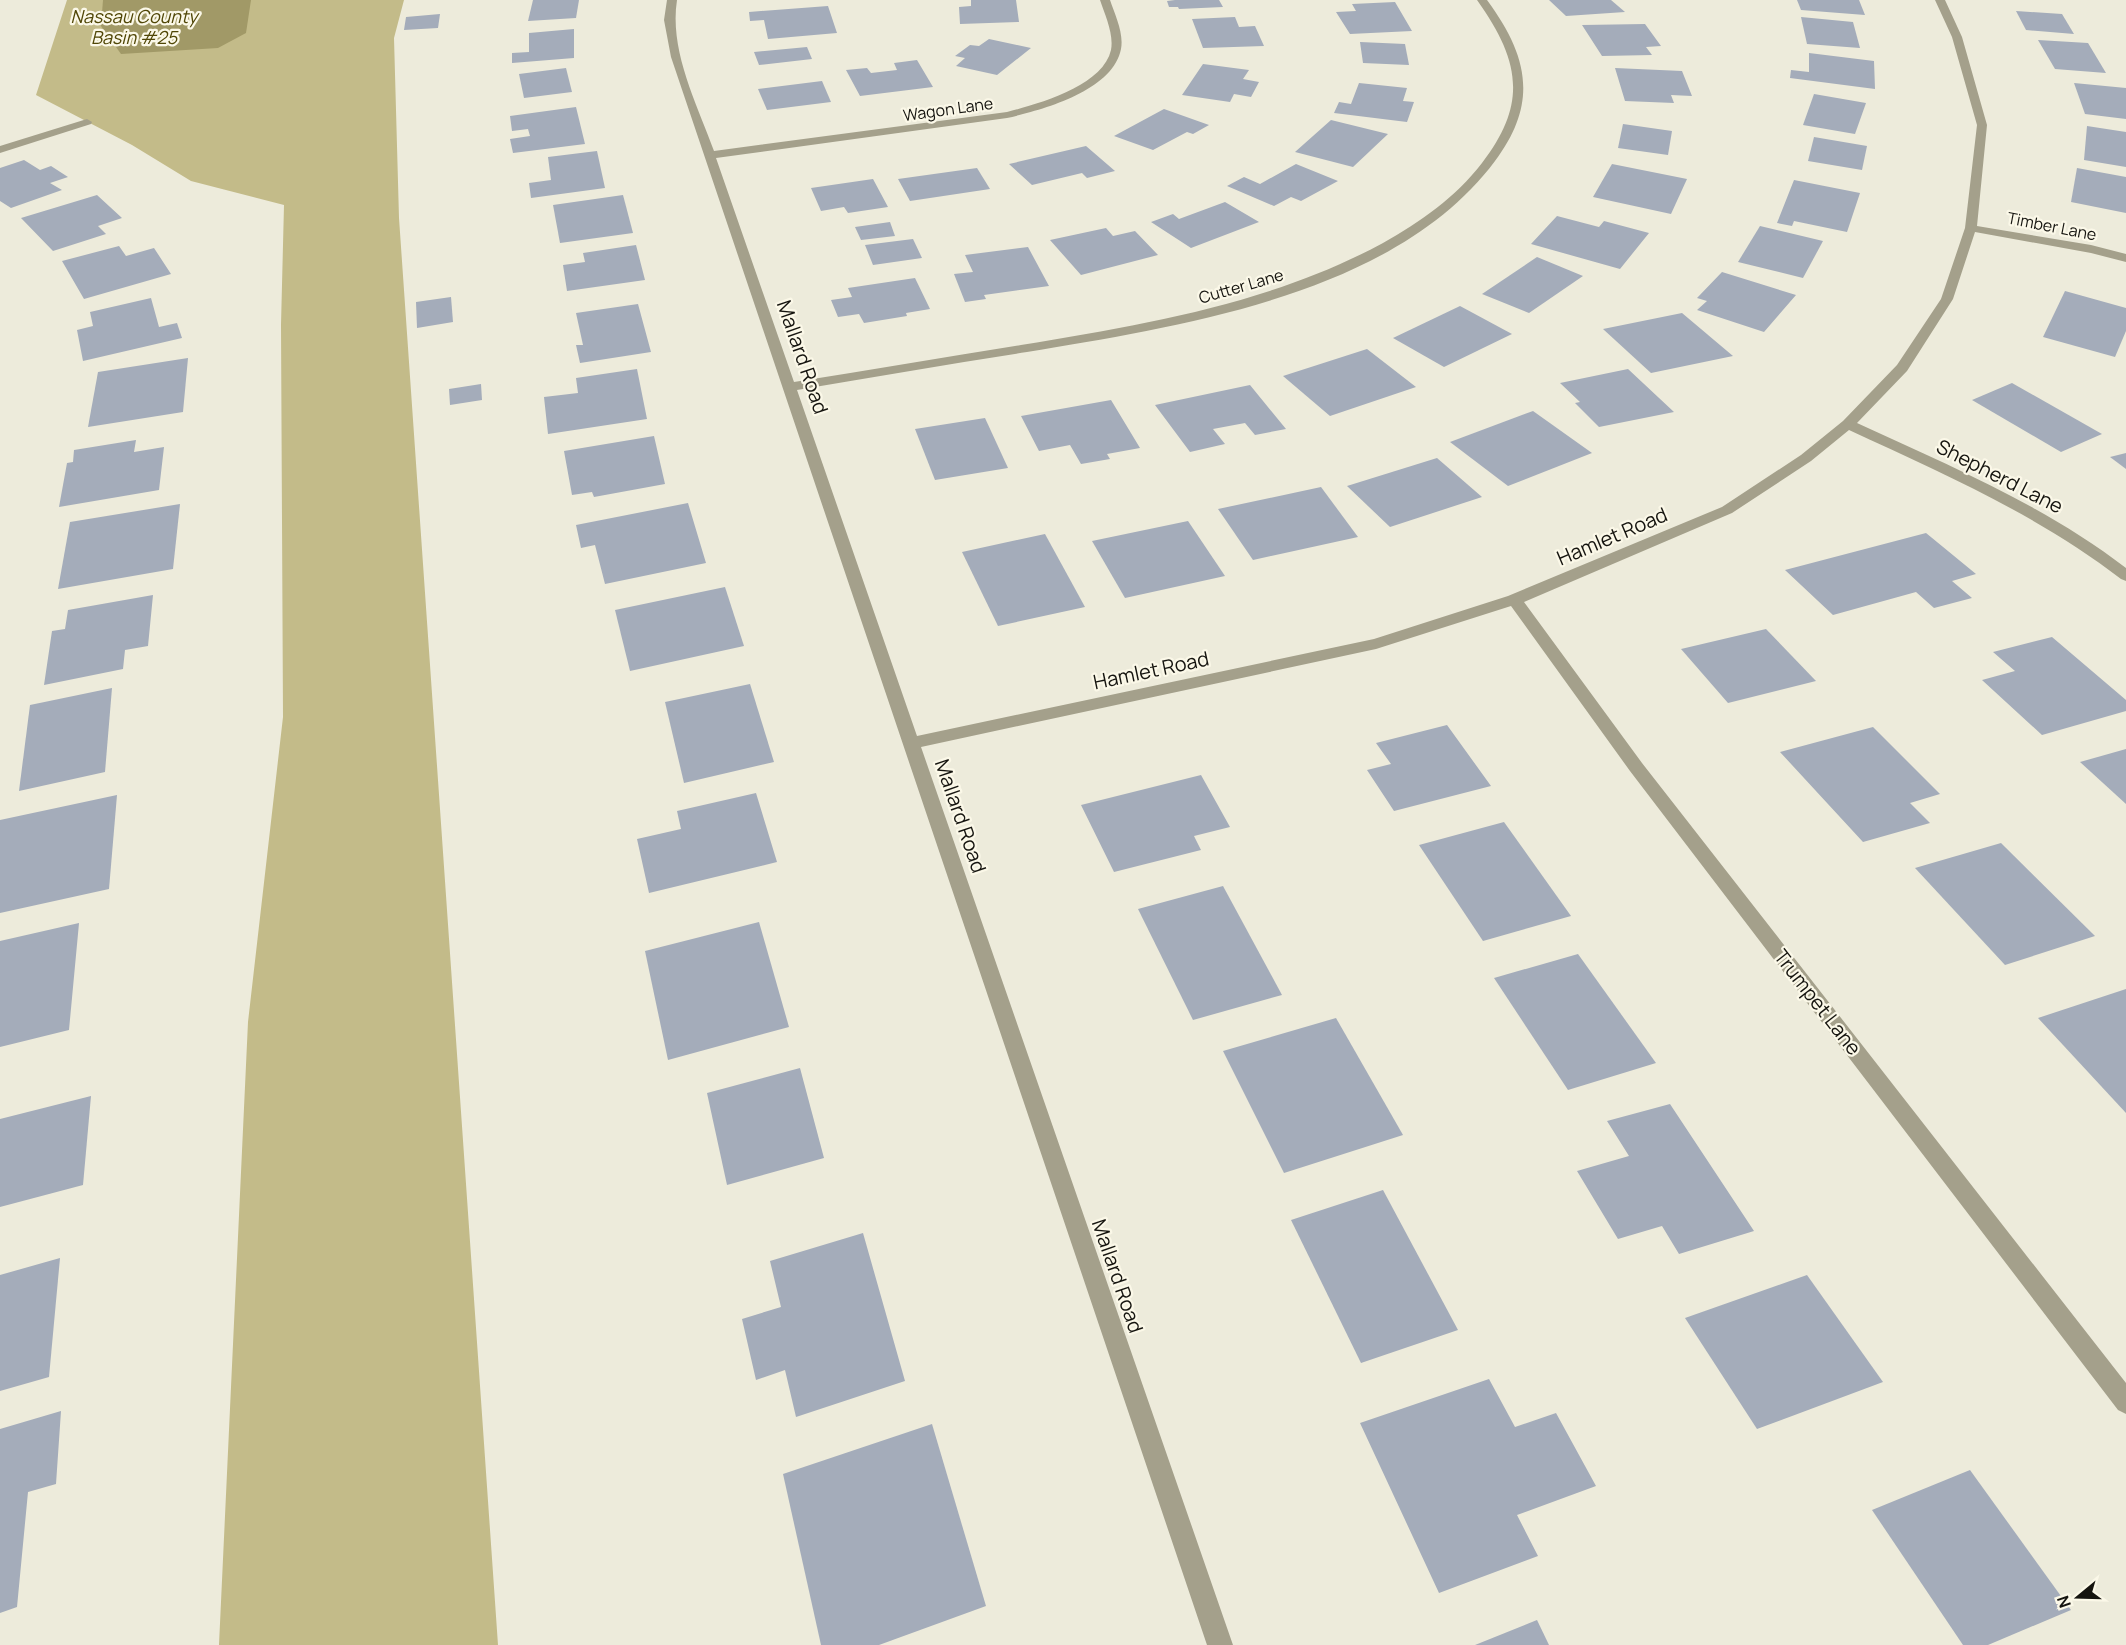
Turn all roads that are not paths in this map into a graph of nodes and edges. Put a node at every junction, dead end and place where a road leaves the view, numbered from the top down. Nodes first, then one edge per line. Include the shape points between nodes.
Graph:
1 (672, 0) edge
2 (1105, 0) edge
3 (1482, 0) edge
4 (1940, 0) edge
5 (87, 122) dead end
6 (0, 150) edge
7 (710, 155) junction
8 (1971, 228) junction
9 (2126, 258) edge
10 (789, 387) junction
11 (1848, 424) junction
12 (2126, 576) edge
13 (1514, 600) junction
14 (912, 742) junction
15 (2126, 1402) edge
16 (1220, 1645) edge

1 - 7 street, Mallard Road via 669,20 676,57
2 - 7 street, Wagon Lane via 1116,51 1111,62 1093,81 1031,110
3 - 10 street, Cutter Lane via 1515,57 1520,87 1509,133 1487,168 1463,192 1406,236 1319,279 1248,303 1156,326
4 - 8 street, Hamlet Road via 1957,37 1982,125
5 - 6 street
7 - 10 street, Mallard Road
8 - 9 street, Timber Lane
8 - 11 street, Hamlet Road via 1947,299 1902,368
10 - 14 street, Mallard Road
11 - 12 street, Shepherd Lane via 2024,507
11 - 13 street, Hamlet Road via 1806,458 1727,510
13 - 14 street, Hamlet Road via 1376,644
13 - 15 street, Trumpet Lane via 1644,776
14 - 16 street, Mallard Road

